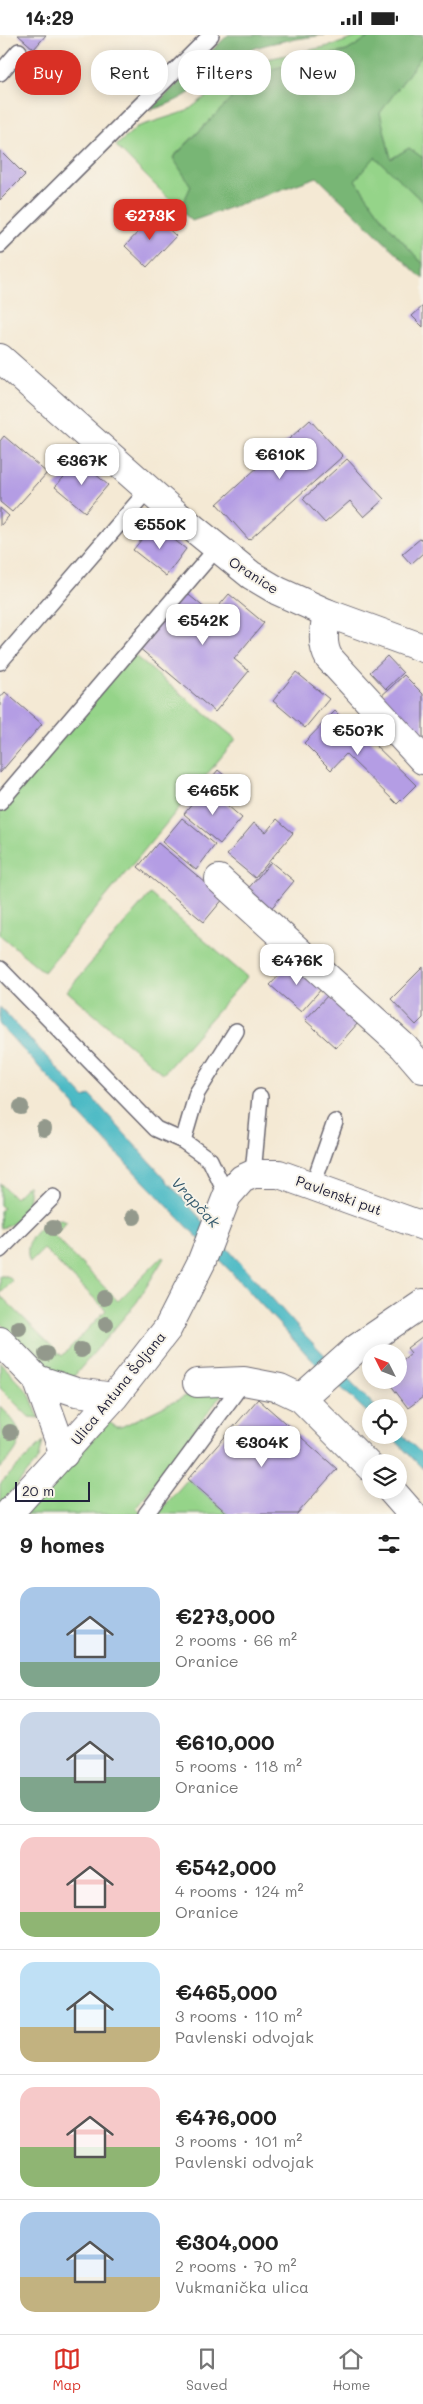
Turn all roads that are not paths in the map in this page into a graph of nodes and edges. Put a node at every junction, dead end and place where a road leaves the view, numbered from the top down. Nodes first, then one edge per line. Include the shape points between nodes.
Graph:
1 (211, 35) edge
2 (15, 56) edge
3 (0, 73) edge
4 (0, 245) edge
5 (0, 358) edge
6 (149, 489) junction
7 (216, 549) junction
8 (327, 613) junction
9 (423, 648) edge
10 (0, 662) edge
11 (423, 760) edge
12 (0, 802) edge
13 (219, 879) dead end
14 (0, 969) edge
15 (236, 1031) dead end
16 (423, 1069) edge
17 (260, 1097) dead end
18 (335, 1122) dead end
19 (183, 1141) junction
20 (252, 1174) junction
21 (313, 1185) junction
22 (53, 1197) dead end
23 (224, 1205) junction
24 (423, 1226) edge
25 (0, 1250) edge
26 (423, 1303) edge
27 (0, 1341) edge
28 (37, 1379) junction
29 (244, 1381) junction
30 (197, 1383) dead end
31 (309, 1391) junction
32 (114, 1397) junction
33 (64, 1454) junction
34 (362, 1457) edge
35 (398, 1499) edge
36 (8, 1514) edge
37 (146, 1514) edge
38 (412, 1514) edge

1 - 4 lane
2 - 3 lane
5 - 6 street, Oranice
6 - 7 street, Oranice
6 - 10 lane
7 - 8 street, Oranice via 278,591
7 - 12 lane
8 - 9 street, Oranice
8 - 11 street via 324,649 329,658
13 - 16 street via 404,1047
14 - 19 lane via 156,1129
15 - 19 lane via 198,1093
17 - 20 lane
18 - 21 lane
19 - 23 lane via 210,1160
20 - 21 street, Pavlenski put via 279,1174
20 - 23 street, Ulica Antuna Šoljana via 242,1179
21 - 24 street, Pavlenski put
22 - 25 lane
23 - 32 street, Ulica Antuna Šoljana via 202,1263 168,1328
26 - 31 street via 365,1342
27 - 28 street
28 - 32 street via 76,1392
28 - 33 street
29 - 30 street
29 - 31 street
29 - 37 lane
31 - 34 street
32 - 33 street, Ulica Antuna Šoljana
33 - 36 street, Ulica Antuna Šoljana
35 - 38 street

